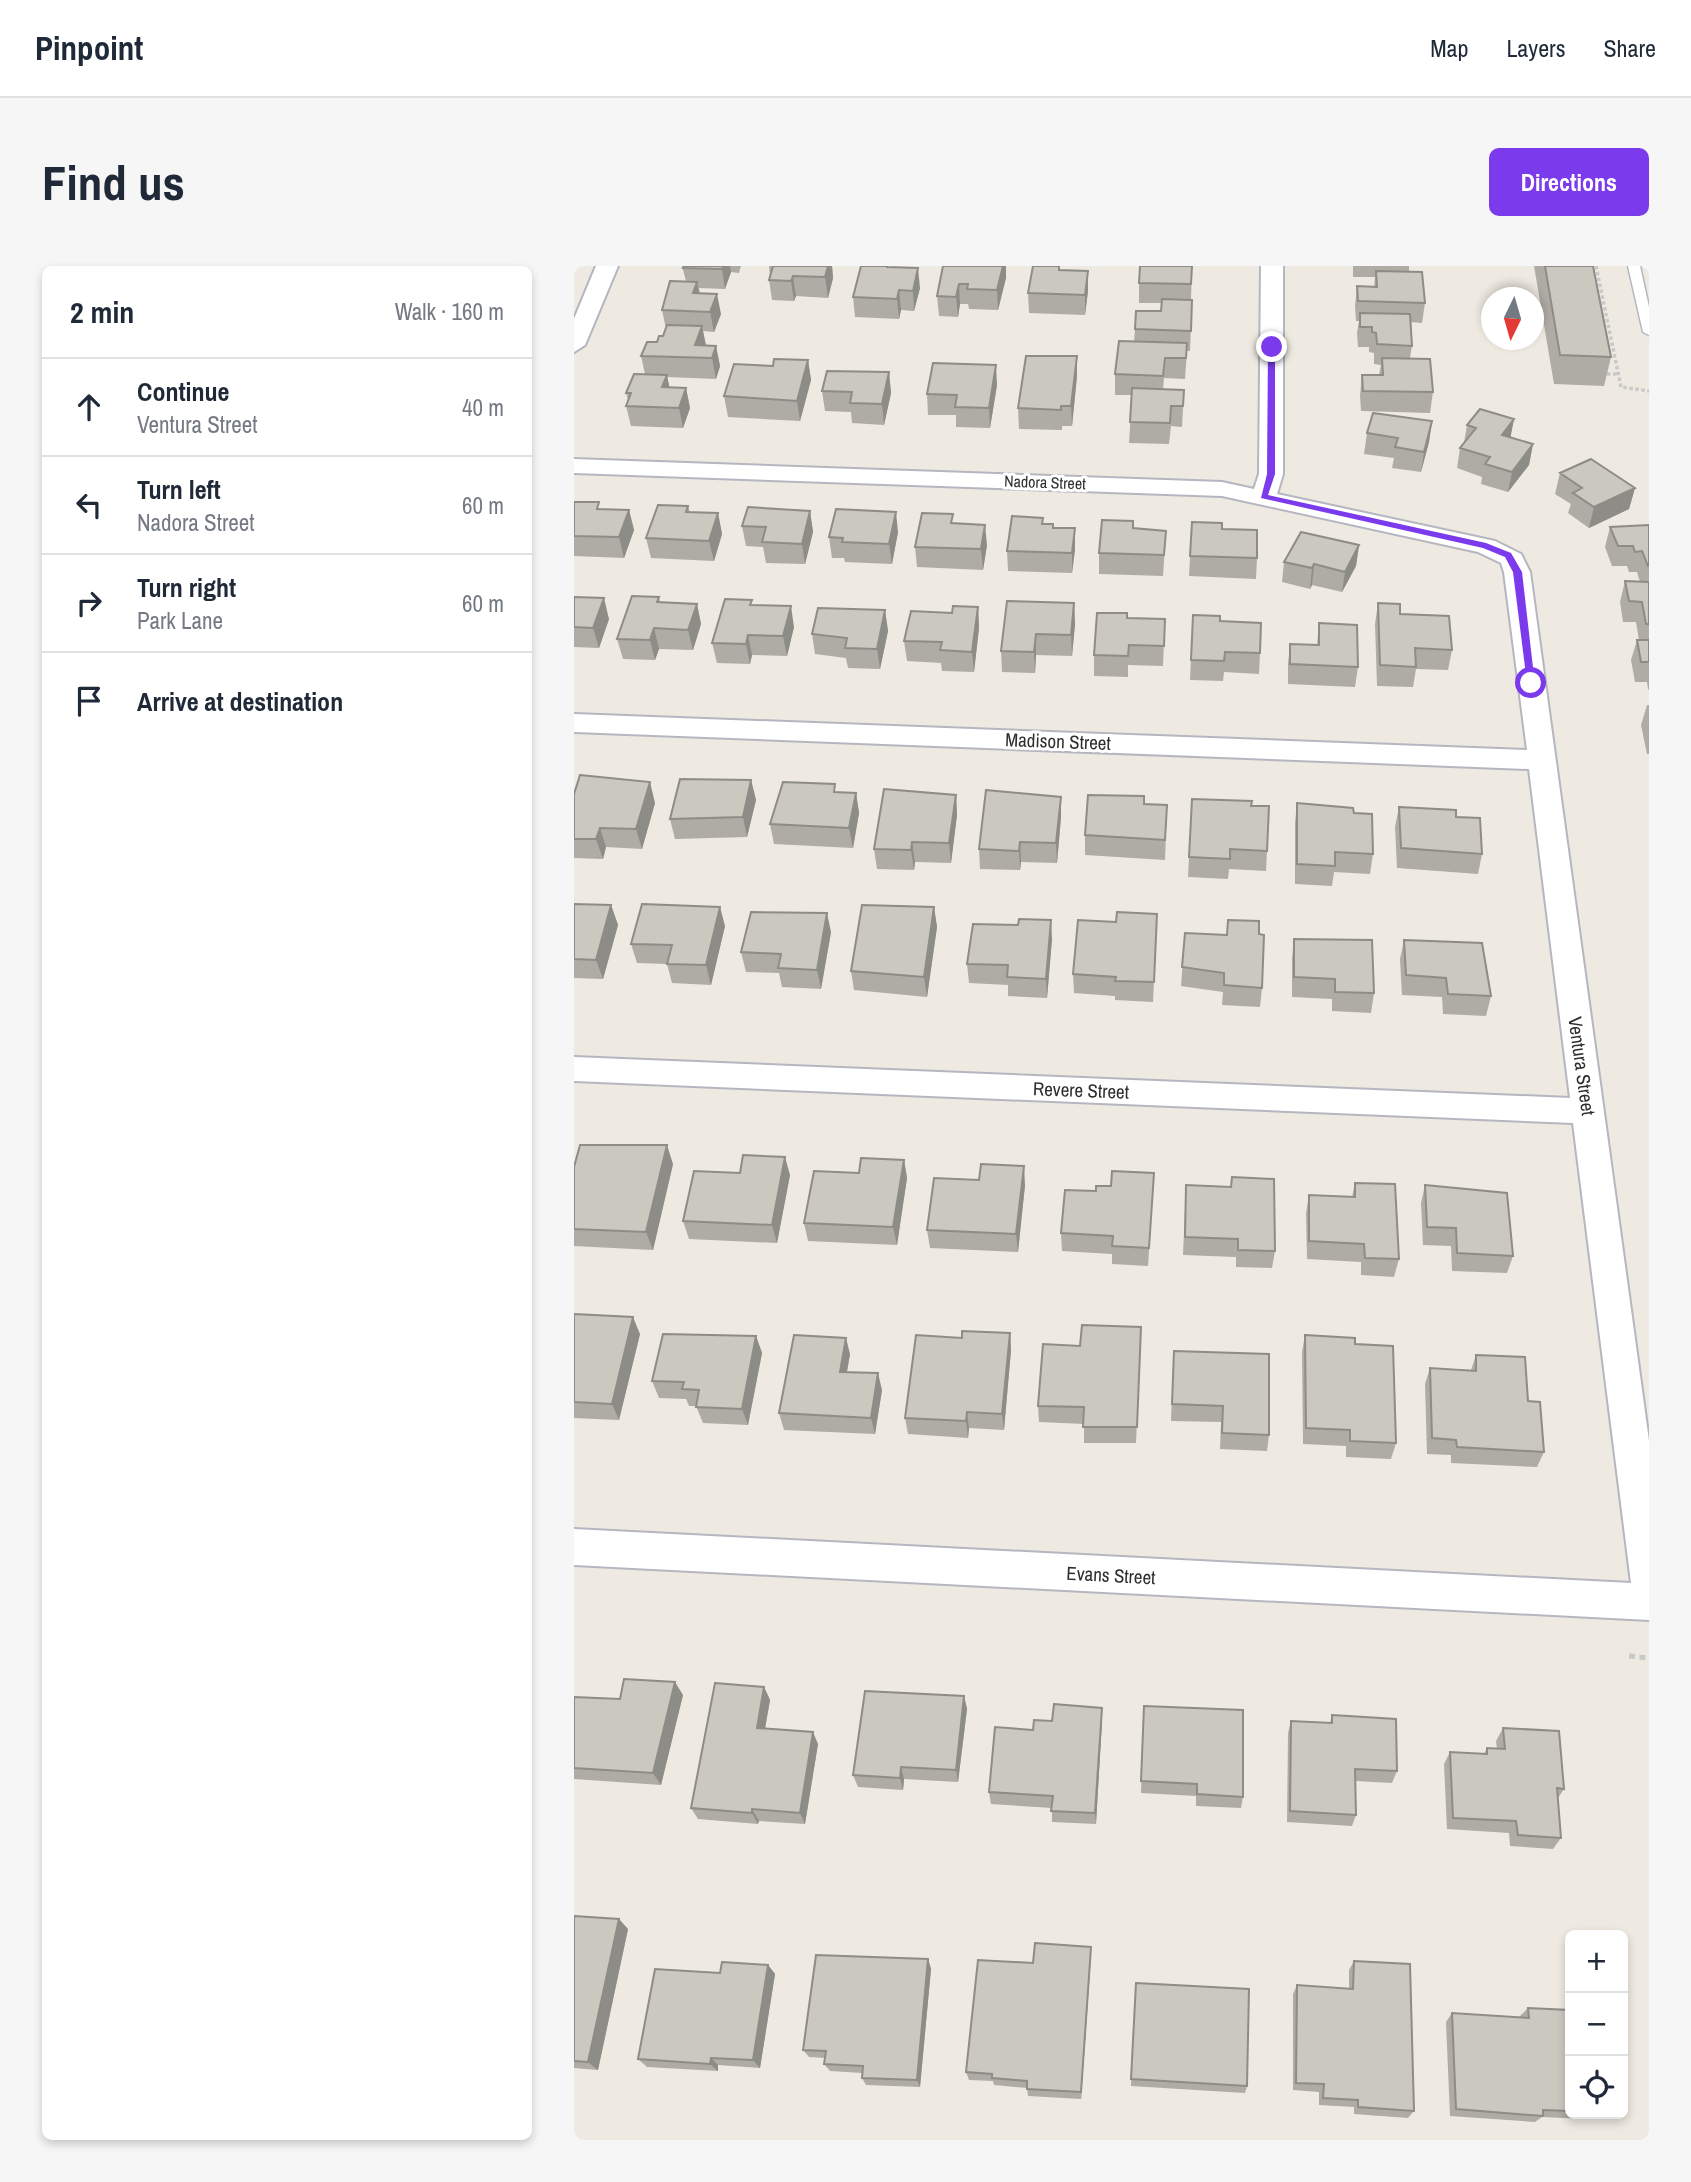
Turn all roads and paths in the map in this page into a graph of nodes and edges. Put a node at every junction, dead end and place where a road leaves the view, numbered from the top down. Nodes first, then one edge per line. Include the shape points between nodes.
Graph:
1 (607, 266) edge
2 (1272, 266) edge
3 (1596, 266) edge
4 (1634, 266) edge
5 (1589, 272) edge
6 (1597, 272) junction
7 (1591, 282) edge
8 (1599, 282) junction
9 (1595, 301) edge
10 (1603, 301) junction
11 (1597, 311) edge
12 (1605, 311) junction
13 (1601, 331) edge
14 (1609, 332) junction
15 (1649, 332) edge
16 (1603, 342) edge
17 (1611, 342) junction
18 (574, 345) edge
19 (1607, 363) edge
20 (1616, 363) junction
21 (1601, 374) edge
22 (1618, 374) junction
23 (1649, 391) edge
24 (574, 466) edge
25 (1264, 496) junction
26 (1508, 555) joint
27 (574, 723) edge
28 (1541, 760) junction
29 (574, 1069) edge
30 (1588, 1111) junction
31 (574, 1547) edge
32 (1649, 1580) edge
33 (1649, 1602) edge
34 (1629, 1656) dead end
35 (1649, 1658) edge

1 - 18 street
2 - 25 street via 1271,474
3 - 6 path
4 - 15 lane
5 - 6 path
6 - 8 path
7 - 8 path
8 - 10 path
9 - 10 path
10 - 12 path
11 - 12 path
12 - 14 path
13 - 14 path
14 - 17 path
16 - 17 path
17 - 20 path
19 - 20 path
20 - 22 path
21 - 22 path
22 - 23 path via 1621,387
24 - 25 street, Nadora Street via 1197,487
25 - 26 street, Nadora Street via 1486,546
26 - 28 street, Ventura Street via 1517,572
27 - 28 street, Madison Street
28 - 30 street, Ventura Street
29 - 30 street, Revere Street
30 - 32 street, Ventura Street
31 - 33 street, Evans Street
34 - 35 path

